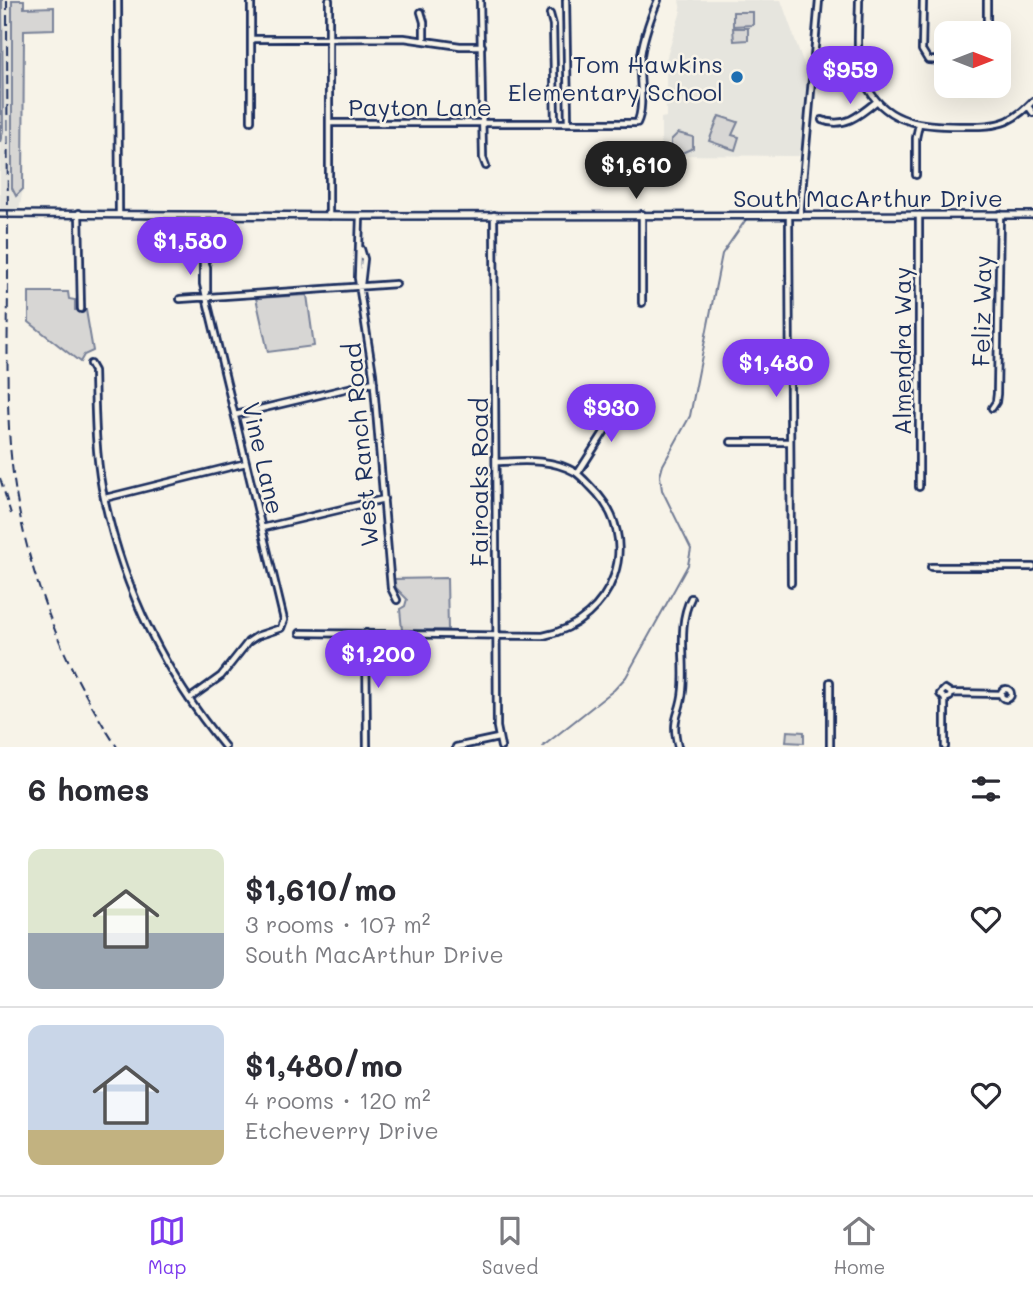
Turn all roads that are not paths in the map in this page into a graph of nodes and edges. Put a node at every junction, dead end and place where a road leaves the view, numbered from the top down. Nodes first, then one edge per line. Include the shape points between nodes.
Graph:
1 (118, 0) edge
2 (251, 0) edge
3 (329, 0) edge
4 (480, 0) edge
5 (566, 0) edge
6 (658, 0) edge
7 (820, 0) edge
8 (859, 0) edge
9 (923, 0) edge
10 (987, 0) edge
11 (421, 12) dead end
12 (550, 14) dead end
13 (987, 21) edge
14 (251, 39) junction
15 (329, 39) junction
16 (425, 39) junction
17 (482, 46) junction
18 (934, 60) edge
19 (877, 101) junction
20 (1033, 101) edge
21 (1028, 106) junction
22 (1033, 113) edge
23 (822, 120) dead end
24 (251, 121) dead end
25 (330, 123) junction
26 (555, 123) junction
27 (568, 123) junction
28 (482, 124) junction
29 (919, 124) junction
30 (486, 166) dead end
31 (916, 175) dead end
32 (79, 213) junction
33 (119, 213) junction
34 (0, 214) edge
35 (642, 214) junction
36 (1000, 214) junction
37 (494, 215) junction
38 (789, 215) junction
39 (800, 215) junction
40 (919, 215) junction
41 (1033, 215) edge
42 (203, 216) junction
43 (329, 216) junction
44 (360, 216) junction
45 (396, 284) dead end
46 (360, 286) junction
47 (206, 296) junction
48 (180, 299) dead end
49 (642, 303) dead end
50 (81, 309) dead end
51 (90, 365) dead end
52 (374, 382) junction
53 (624, 401) dead end
54 (992, 408) dead end
55 (236, 415) junction
56 (730, 442) dead end
57 (790, 442) junction
58 (496, 461) junction
59 (246, 463) junction
60 (578, 473) junction
61 (919, 487) dead end
62 (105, 498) junction
63 (384, 499) junction
64 (262, 528) junction
65 (931, 567) dead end
66 (1033, 568) edge
67 (790, 583) dead end
68 (691, 598) dead end
69 (397, 600) dead end
70 (300, 633) dead end
71 (366, 633) junction
72 (497, 636) junction
73 (830, 682) dead end
74 (951, 693) junction
75 (1001, 694) dead end
76 (189, 699) junction
77 (945, 699) junction
78 (498, 738) junction
79 (225, 747) edge
80 (367, 747) edge
81 (456, 747) edge
82 (501, 747) edge
83 (678, 747) edge
84 (830, 747) edge
85 (945, 747) edge

1 - 33 street
2 - 14 street
3 - 15 street
4 - 17 street
5 - 27 street
6 - 27 street, Payton Lane via 643,42 636,123
7 - 39 street
8 - 19 street via 860,68
9 - 18 street via 923,52
10 - 13 street
11 - 16 street
12 - 26 street
14 - 15 street
14 - 24 street
15 - 16 street
15 - 25 street
16 - 17 street via 460,47
17 - 28 street
19 - 23 street via 847,121 832,124
19 - 29 street via 893,115
20 - 21 street
21 - 22 street
21 - 29 street via 1010,120 993,125
25 - 28 street, Payton Lane
25 - 43 street
26 - 27 street, Payton Lane
26 - 28 street, Payton Lane
28 - 30 street
29 - 31 street
32 - 33 street
32 - 34 street
32 - 50 street
33 - 42 street
35 - 37 street, South MacArthur Drive
35 - 38 street, South MacArthur Drive
35 - 49 street
36 - 40 street, South MacArthur Drive
36 - 41 street, South MacArthur Drive
36 - 54 street, Feliz Way via 997,394
37 - 44 street, South MacArthur Drive
37 - 58 street, Fairoaks Road
38 - 39 street, South MacArthur Drive
38 - 57 street
39 - 40 street, South MacArthur Drive
40 - 61 street, Almendra Way
42 - 43 street
42 - 47 street, Vine Lane
43 - 44 street
44 - 46 street, West Ranch Road
45 - 46 street
46 - 47 street
46 - 52 street, West Ranch Road
47 - 48 street
47 - 55 street, Vine Lane
51 - 62 street
52 - 55 street
52 - 63 street, West Ranch Road
53 - 60 street
55 - 59 street, Vine Lane
56 - 57 street
57 - 67 street
58 - 60 street via 551,463
58 - 72 street, Fairoaks Road
59 - 62 street
59 - 64 street, Vine Lane
60 - 72 street via 604,502 615,526 617,567 607,592 591,613 566,630 543,636
62 - 76 street via 122,565 148,630
63 - 64 street
63 - 69 street, West Ranch Road via 391,588
64 - 76 street, Vine Lane via 283,614 281,628 248,642 221,676
65 - 66 street
68 - 83 street via 684,622 683,691 674,722
70 - 71 street
71 - 72 street
71 - 80 street
72 - 78 street, Fairoaks Road
73 - 84 street
74 - 75 street
74 - 77 street
74 - 77 street via 942,691
76 - 79 street
77 - 85 street
78 - 81 street
78 - 82 street, Fairoaks Road

